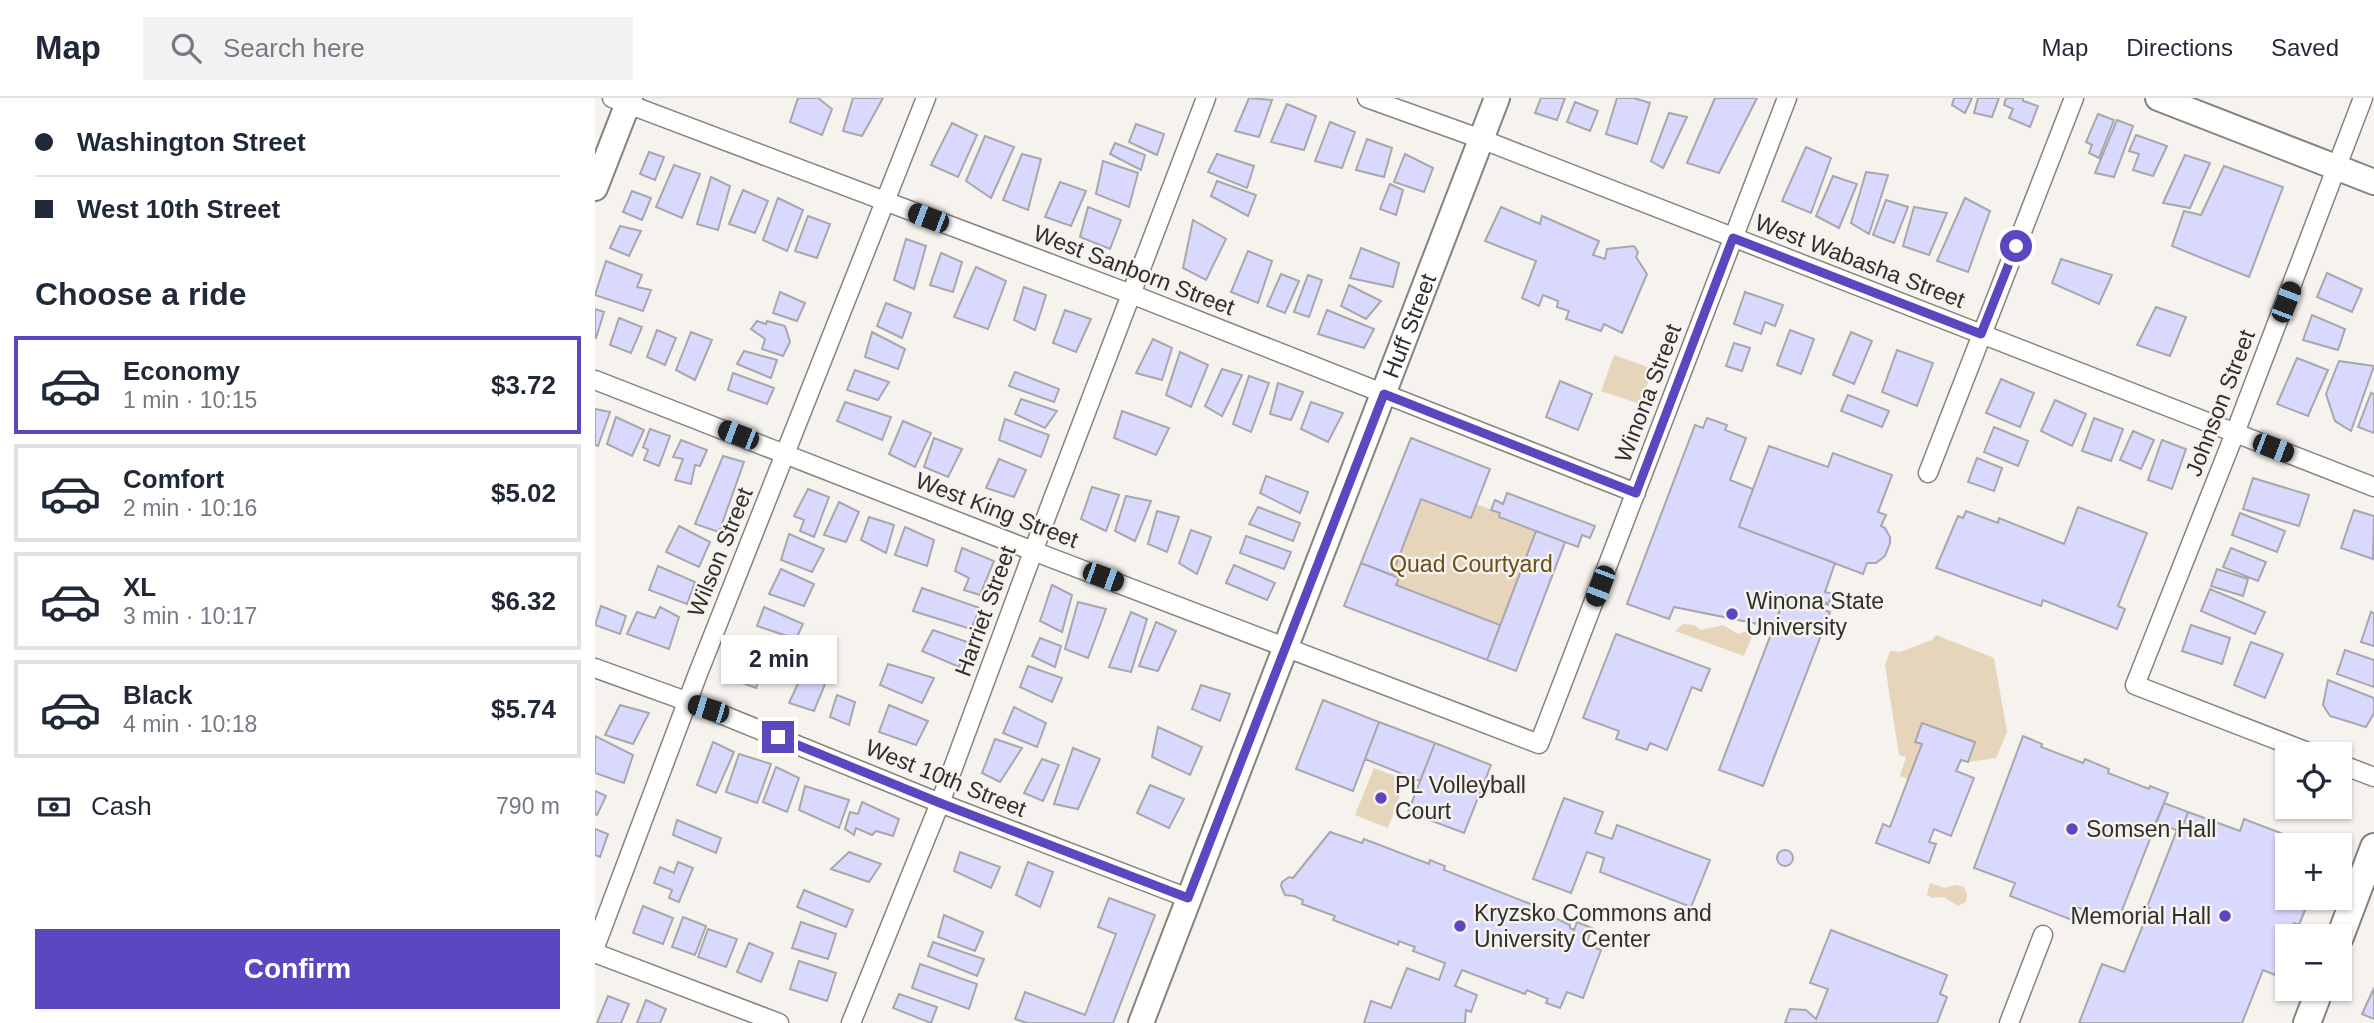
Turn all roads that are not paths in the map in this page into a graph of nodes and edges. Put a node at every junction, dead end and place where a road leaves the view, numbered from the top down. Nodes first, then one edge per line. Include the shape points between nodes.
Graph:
1 (926, 98) edge
2 (1206, 98) edge
3 (1367, 98) edge
4 (1497, 98) edge
5 (1787, 98) edge
6 (2074, 98) edge
7 (2158, 98) edge
8 (2363, 98) edge
9 (623, 100) edge
10 (1481, 139) junction
11 (2337, 167) junction
12 (2374, 181) edge
13 (595, 188) edge
14 (885, 202) junction
15 (1733, 238) junction
16 (1131, 294) junction
17 (1981, 334) junction
18 (595, 380) edge
19 (1384, 394) junction
20 (2235, 433) junction
21 (785, 454) junction
22 (1928, 473) dead end
23 (2374, 486) edge
24 (1636, 493) junction
25 (1033, 551) junction
26 (1286, 646) junction
27 (595, 668) edge
28 (687, 702) junction
29 (2282, 742) edge
30 (1539, 744) joint
31 (2352, 769) edge
32 (2374, 777) edge
33 (940, 803) junction
34 (2374, 847) edge
35 (1188, 898) junction
36 (2345, 924) edge
37 (2043, 935) dead end
38 (595, 947) edge
39 (595, 953) edge
40 (2315, 1001) edge
41 (779, 1023) edge
42 (851, 1023) edge
43 (1141, 1023) edge
44 (2009, 1023) edge
45 (2307, 1023) edge

1 - 14 street, Wilson Street
2 - 16 street, Harriet Street
3 - 10 street, West Wabasha Street
4 - 10 main road, Huff Street
5 - 15 street, Winona Street
6 - 17 street
7 - 11 main road
8 - 11 street, Johnson Street
9 - 13 main road
9 - 14 street, West Sanborn Street
10 - 15 street, West Wabasha Street
10 - 19 main road, Huff Street
11 - 12 main road
11 - 20 street, Johnson Street
14 - 16 street, West Sanborn Street
14 - 21 street, Wilson Street
15 - 17 street, West Wabasha Street
15 - 24 street, Winona Street
16 - 19 street, West Sanborn Street
16 - 25 street, Harriet Street
17 - 20 street, West Wabasha Street
17 - 22 street
18 - 21 street, West King Street
19 - 24 street, West Sanborn Street
19 - 26 main road, Huff Street
20 - 23 street, West Wabasha Street
20 - 29 street, Johnson Street via 2135,685
21 - 25 street, West King Street
21 - 28 street, Wilson Street
24 - 30 street, Winona Street
25 - 26 street, West King Street
25 - 33 street, Harriet Street
26 - 30 street, West King Street
26 - 35 main road, Huff Street
27 - 28 street, West 10th Street
28 - 33 street, West 10th Street
28 - 38 street, Wilson Street
31 - 32 street
33 - 35 street, West 10th Street
33 - 42 street, Harriet Street
34 - 36 main road
35 - 43 main road, Huff Street
37 - 44 street
39 - 41 street
40 - 45 main road

